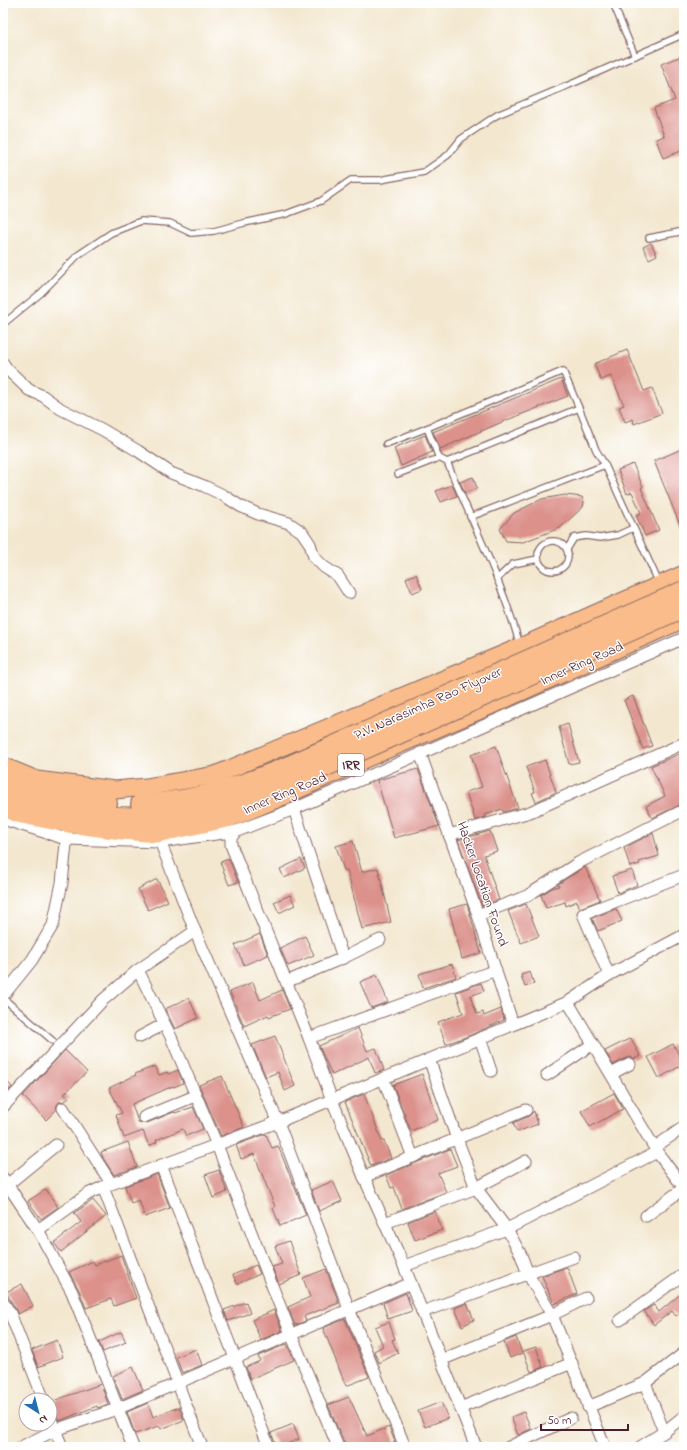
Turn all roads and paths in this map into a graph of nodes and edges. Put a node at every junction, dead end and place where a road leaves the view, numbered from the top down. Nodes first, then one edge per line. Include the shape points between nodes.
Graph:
1 (613, 3) edge
2 (684, 34) edge
3 (634, 56) junction
4 (684, 230) edge
5 (649, 238) dead end
6 (3, 324) edge
7 (3, 363) edge
8 (579, 408) junction
9 (427, 428) junction
10 (386, 444) dead end
11 (439, 458) junction
12 (447, 462) junction
13 (605, 464) junction
14 (398, 474) dead end
15 (470, 517) junction
16 (633, 528) junction
17 (567, 549) junction
18 (538, 559) junction
19 (684, 574) edge
20 (497, 580) junction
21 (659, 584) junction
22 (684, 591) edge
23 (349, 593) dead end
24 (684, 607) edge
25 (684, 619) edge
26 (683, 640) edge
27 (520, 647) junction
28 (536, 685) junction
29 (684, 743) edge
30 (420, 754) junction
31 (3, 766) edge
32 (3, 777) edge
33 (3, 793) edge
34 (3, 808) edge
35 (294, 809) junction
36 (684, 810) edge
37 (3, 820) edge
38 (237, 831) junction
39 (67, 832) junction
40 (450, 835) junction
41 (158, 838) junction
42 (684, 875) edge
43 (478, 915) junction
44 (195, 931) junction
45 (684, 935) edge
46 (380, 940) dead end
47 (344, 958) junction
48 (138, 970) junction
49 (496, 970) junction
50 (609, 975) junction
51 (286, 982) junction
52 (3, 997) edge
53 (568, 1002) junction
54 (164, 1024) junction
55 (513, 1024) junction
56 (140, 1038) dead end
57 (309, 1038) junction
58 (480, 1038) junction
59 (53, 1041) dead end
60 (593, 1044) junction
61 (429, 1059) junction
62 (630, 1064) dead end
63 (491, 1070) dead end
64 (611, 1074) junction
65 (546, 1075) dead end
66 (383, 1078) junction
67 (195, 1096) junction
68 (332, 1100) junction
69 (3, 1107) edge
70 (63, 1108) dead end
71 (526, 1110) dead end
72 (144, 1117) dead end
73 (278, 1122) junction
74 (684, 1127) edge
75 (457, 1139) junction
76 (217, 1145) junction
77 (56, 1146) dead end
78 (656, 1150) junction
79 (413, 1157) junction
80 (526, 1161) dead end
81 (161, 1165) junction
82 (364, 1177) junction
83 (5, 1182) edge
84 (107, 1185) junction
85 (476, 1188) junction
86 (684, 1188) edge
87 (646, 1216) dead end
88 (385, 1223) junction
89 (507, 1229) junction
90 (38, 1230) junction
91 (574, 1257) dead end
92 (404, 1266) junction
93 (528, 1274) junction
94 (684, 1274) edge
95 (411, 1283) junction
96 (586, 1298) dead end
97 (3, 1302) edge
98 (349, 1309) junction
99 (422, 1312) junction
100 (552, 1315) junction
101 (620, 1320) dead end
102 (291, 1334) junction
103 (684, 1353) edge
104 (235, 1358) junction
105 (442, 1360) junction
106 (572, 1363) junction
107 (177, 1383) junction
108 (645, 1383) junction
109 (41, 1392) edge
110 (588, 1407) junction
111 (460, 1408) junction
112 (117, 1409) junction
113 (684, 1416) edge
114 (571, 1418) dead end
115 (58, 1429) edge
116 (51, 1432) edge
117 (56, 1432) edge
118 (664, 1432) junction
119 (21, 1447) edge
120 (62, 1447) edge
121 (133, 1447) edge
122 (202, 1447) edge
123 (269, 1447) edge
124 (338, 1447) edge
125 (405, 1447) edge
126 (476, 1447) edge
127 (509, 1447) edge
128 (604, 1447) edge
129 (640, 1447) edge

1 - 3 lane
2 - 3 lane
3 - 6 lane via 497,115 461,139 448,155 424,172 380,180 352,180 321,201 286,214 214,231 191,233 170,224 141,221 111,233 78,255 41,293
4 - 5 lane
7 - 23 street via 29,390 103,430 171,473 302,532 310,544 314,557 338,576
8 - 9 lane via 563,371
8 - 12 lane
8 - 13 lane via 596,450
9 - 10 lane
9 - 11 lane
11 - 12 lane
11 - 14 lane
12 - 15 lane
13 - 15 lane
13 - 16 lane
15 - 20 lane
16 - 17 lane via 618,535 574,538
16 - 21 lane
17 - 18 lane via 560,542 551,540 539,549
17 - 18 lane via 569,558 560,570 546,570
18 - 20 lane via 513,564
19 - 21 main road
20 - 27 lane
21 - 27 main road
22 - 32 highway, P.V. Narasimha Rao Flyover, bridge via 277,772 224,790 181,800 122,804 71,798
24 - 33 highway, P.V. Narasimha Rao Flyover, bridge via 303,776 213,808 184,814 122,818 70,812
25 - 28 main road, Inner Ring Road / IRR
26 - 30 street
27 - 28 lane
27 - 31 main road via 215,775 115,790 37,780
28 - 41 main road, Inner Ring Road / IRR via 231,818
29 - 40 street via 530,812
30 - 35 street
30 - 40 street, Hacker Location Found
34 - 39 main road, Inner Ring Road / IRR
35 - 38 street
35 - 47 street
36 - 43 street via 578,863 527,896
37 - 39 street
38 - 41 street
38 - 51 street via 231,837 231,845
39 - 41 main road, Inner Ring Road / IRR via 122,831
39 - 52 street via 62,883 53,925 32,960
40 - 43 street, Hacker Location Found
41 - 44 street
42 - 50 street via 583,914
43 - 49 street, Hacker Location Found
44 - 48 street
44 - 73 street
45 - 50 street
46 - 47 street
47 - 51 street
48 - 54 street
48 - 69 street via 103,1000
49 - 55 street, Hacker Location Found
49 - 57 street
50 - 53 street
51 - 57 street
52 - 59 lane
53 - 55 street
53 - 60 street
54 - 56 street
54 - 67 street
55 - 58 street
57 - 68 street
58 - 61 street
58 - 63 street
60 - 64 street
60 - 65 street
61 - 66 street
61 - 75 street
62 - 64 street
64 - 78 street
66 - 68 street
66 - 79 street
67 - 72 street
67 - 76 street
68 - 73 street
68 - 82 street
70 - 84 street
71 - 75 street
73 - 76 street
73 - 98 street
74 - 78 street
75 - 79 street
75 - 85 street
76 - 81 street
76 - 102 street
77 - 83 street
78 - 86 street
78 - 89 street
79 - 82 street
80 - 85 street
81 - 84 street
81 - 104 street
82 - 88 street
83 - 90 street
84 - 90 street via 88,1194
84 - 107 street
85 - 88 street
85 - 89 street
86 - 87 street
88 - 92 street
89 - 92 street
89 - 93 street
90 - 112 street via 72,1292
91 - 93 street
92 - 95 street
93 - 99 street
93 - 100 street
94 - 101 street
95 - 98 street
95 - 99 street
96 - 100 street
97 - 109 street via 10,1313
98 - 102 street
98 - 125 street
99 - 105 street
100 - 105 street
100 - 106 street
102 - 104 street
102 - 124 street
103 - 108 street
104 - 107 street
104 - 123 street
105 - 111 street
106 - 110 street
106 - 111 street
107 - 112 street
107 - 122 street
108 - 110 street
108 - 118 street
110 - 128 street
111 - 126 street
112 - 115 street
112 - 121 street
113 - 118 street
114 - 127 street
116 - 119 street
117 - 120 street
118 - 129 street

